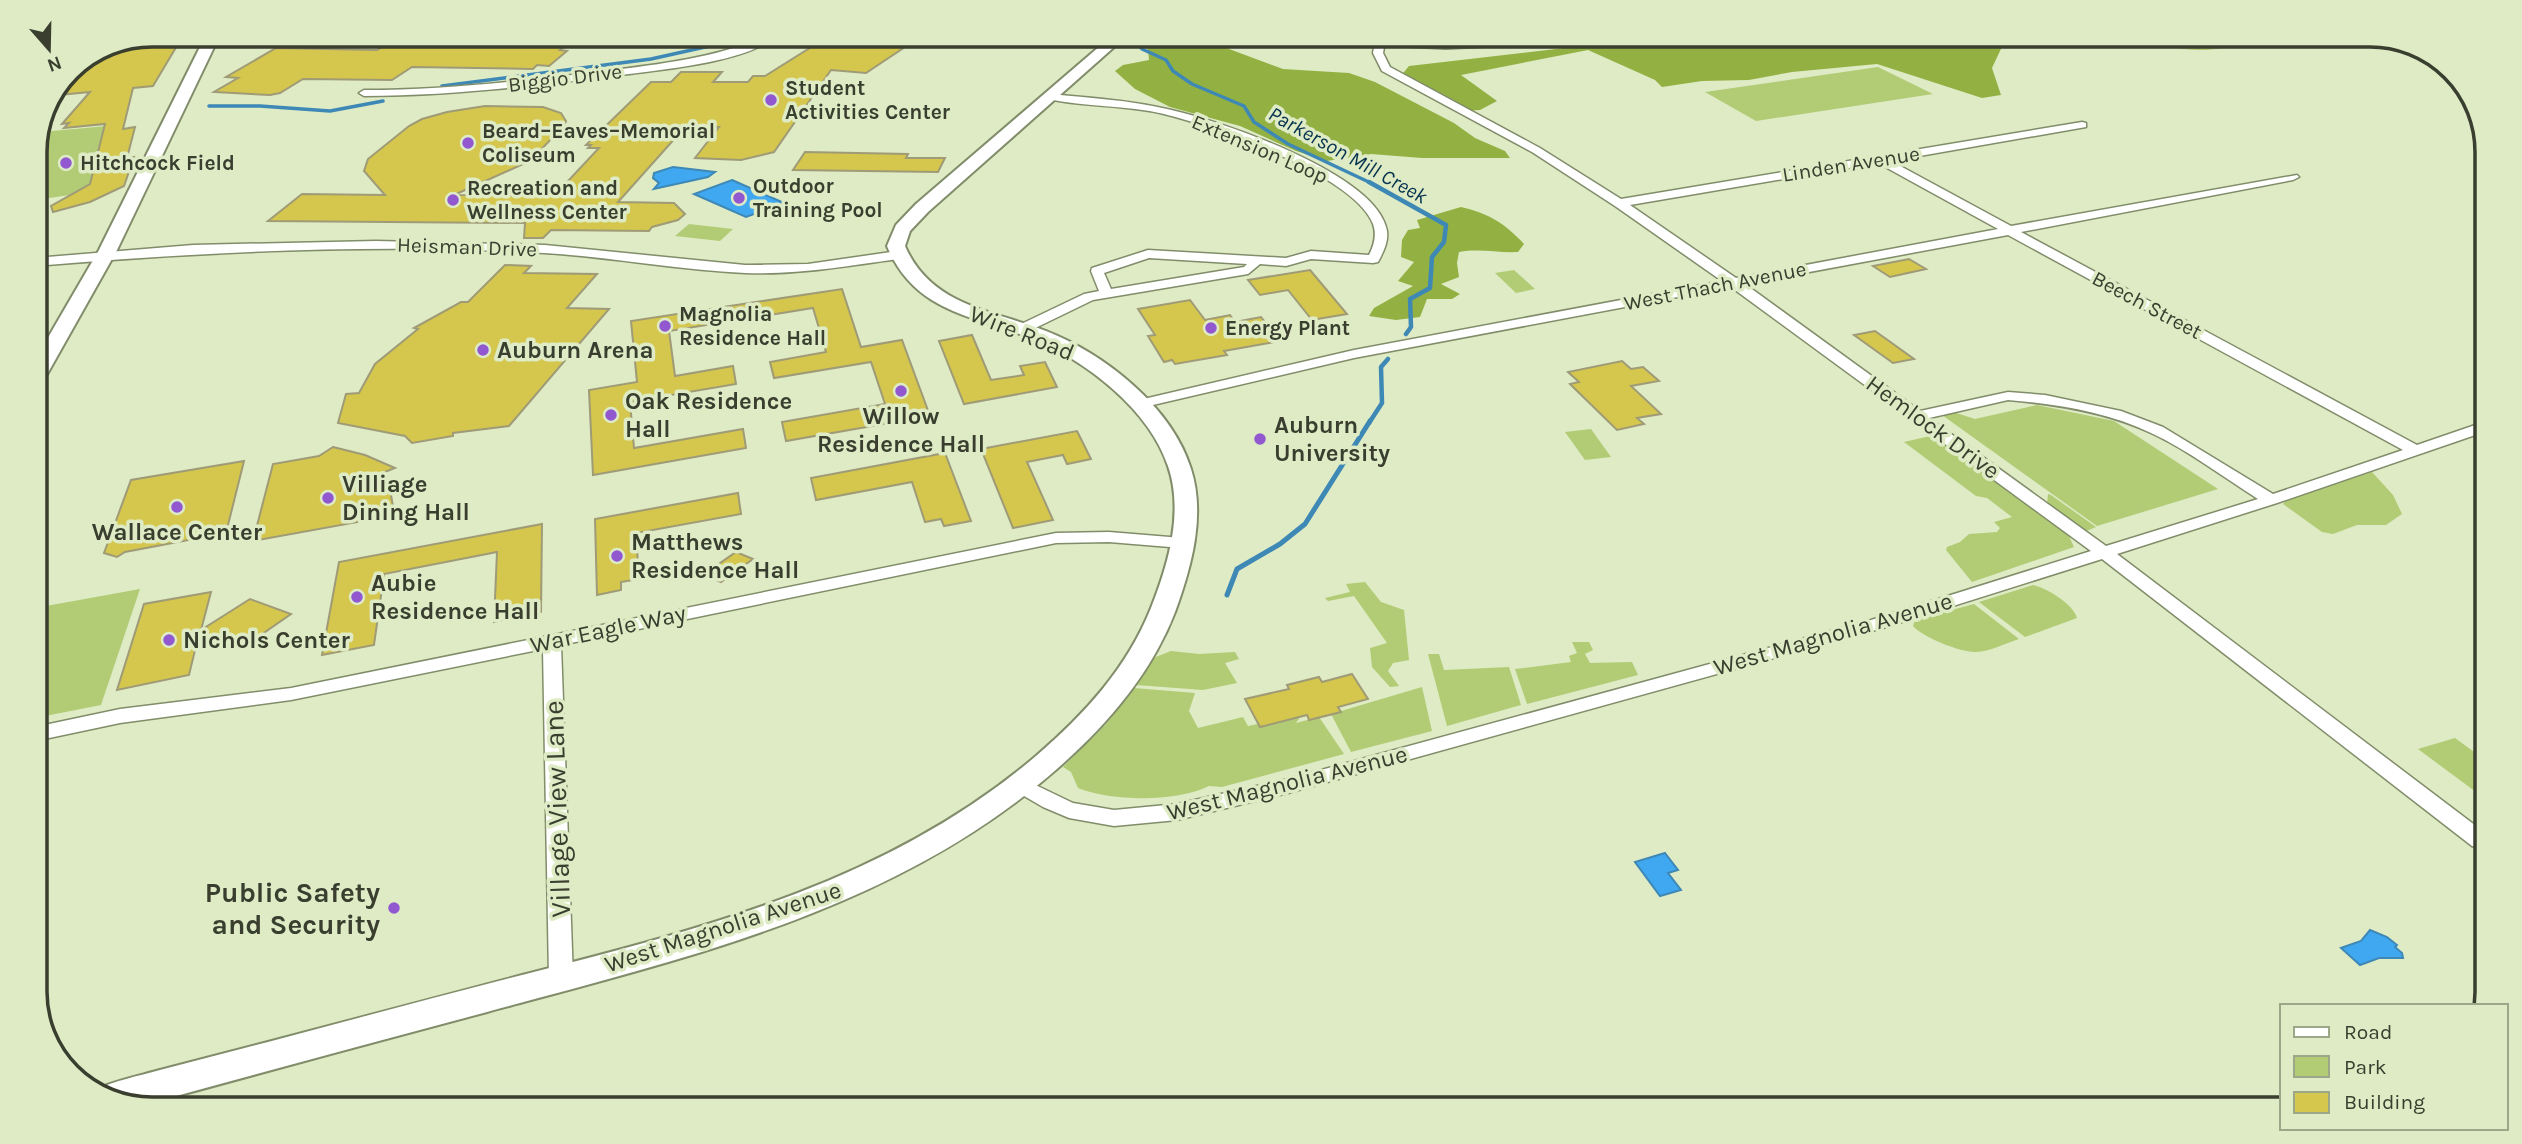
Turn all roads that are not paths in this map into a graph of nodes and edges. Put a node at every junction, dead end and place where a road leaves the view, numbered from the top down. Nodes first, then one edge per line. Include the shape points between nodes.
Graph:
1 (207, 47) edge
2 (745, 47) edge
3 (1107, 47) edge
4 (1379, 47) edge
5 (364, 93) dead end
6 (1051, 97) junction
7 (2082, 125) dead end
8 (1880, 159) junction
9 (2293, 177) dead end
10 (1619, 203) junction
11 (2009, 230) junction
12 (106, 255) junction
13 (898, 256) junction
14 (47, 261) edge
15 (1255, 261) junction
16 (1733, 282) junction
17 (1107, 293) junction
18 (1021, 329) junction
19 (47, 357) edge
20 (1140, 404) junction
21 (1917, 416) junction
22 (2475, 430) edge
23 (2415, 450) junction
24 (2270, 500) junction
25 (1182, 543) junction
26 (2102, 551) junction
27 (552, 640) junction
28 (47, 731) edge
29 (1021, 785) junction
30 (2475, 836) edge
31 (561, 978) junction
32 (129, 1094) edge

1 - 12 street
2 - 5 street, Biggio Drive via 590,75 444,92
3 - 6 street
4 - 10 street, Hemlock Drive via 1386,69 1536,150
6 - 13 street via 907,223 897,238
6 - 15 street, Extension Loop via 1166,111 1213,126 1325,174 1367,203 1379,221 1380,246 1373,258 1311,255 1286,262
7 - 8 street, Linden Avenue
8 - 10 street, Linden Avenue
8 - 11 street, Beech Street
9 - 11 street, West Thach Avenue
10 - 16 street, Hemlock Drive
11 - 16 street, West Thach Avenue
11 - 23 street, Beech Street
12 - 13 street, Heisman Drive via 219,247 453,245 572,251 746,269 791,269
12 - 14 street, Heisman Drive
12 - 19 street
13 - 18 street, Wire Road via 932,293
15 - 17 street, Extension Loop via 1248,270
15 - 17 street, Extension Loop via 1148,254 1097,271
16 - 20 street, West Thach Avenue via 1354,354
16 - 21 street, Hemlock Drive
17 - 18 street, Extension Loop via 1089,296
18 - 20 street, Wire Road via 1076,353
20 - 25 street, Wire Road via 1178,462 1185,492
21 - 24 street via 2008,396 2121,416 2158,430
21 - 26 street, Hemlock Drive
22 - 23 street, West Magnolia Avenue
23 - 24 street, West Magnolia Avenue
24 - 26 street, West Magnolia Avenue
25 - 27 street, War Eagle Way via 1056,538
25 - 29 street, Wire Road via 1160,617 1132,673 1082,730
26 - 29 street, West Magnolia Avenue via 1877,624 1288,786 1177,812 1099,817 1050,802
26 - 30 street, Hemlock Drive
27 - 28 street, War Eagle Way via 291,694 120,716
27 - 31 street, Village View Lane
29 - 31 street, West Magnolia Avenue via 926,847 825,897 697,940
31 - 32 street, West Magnolia Avenue

